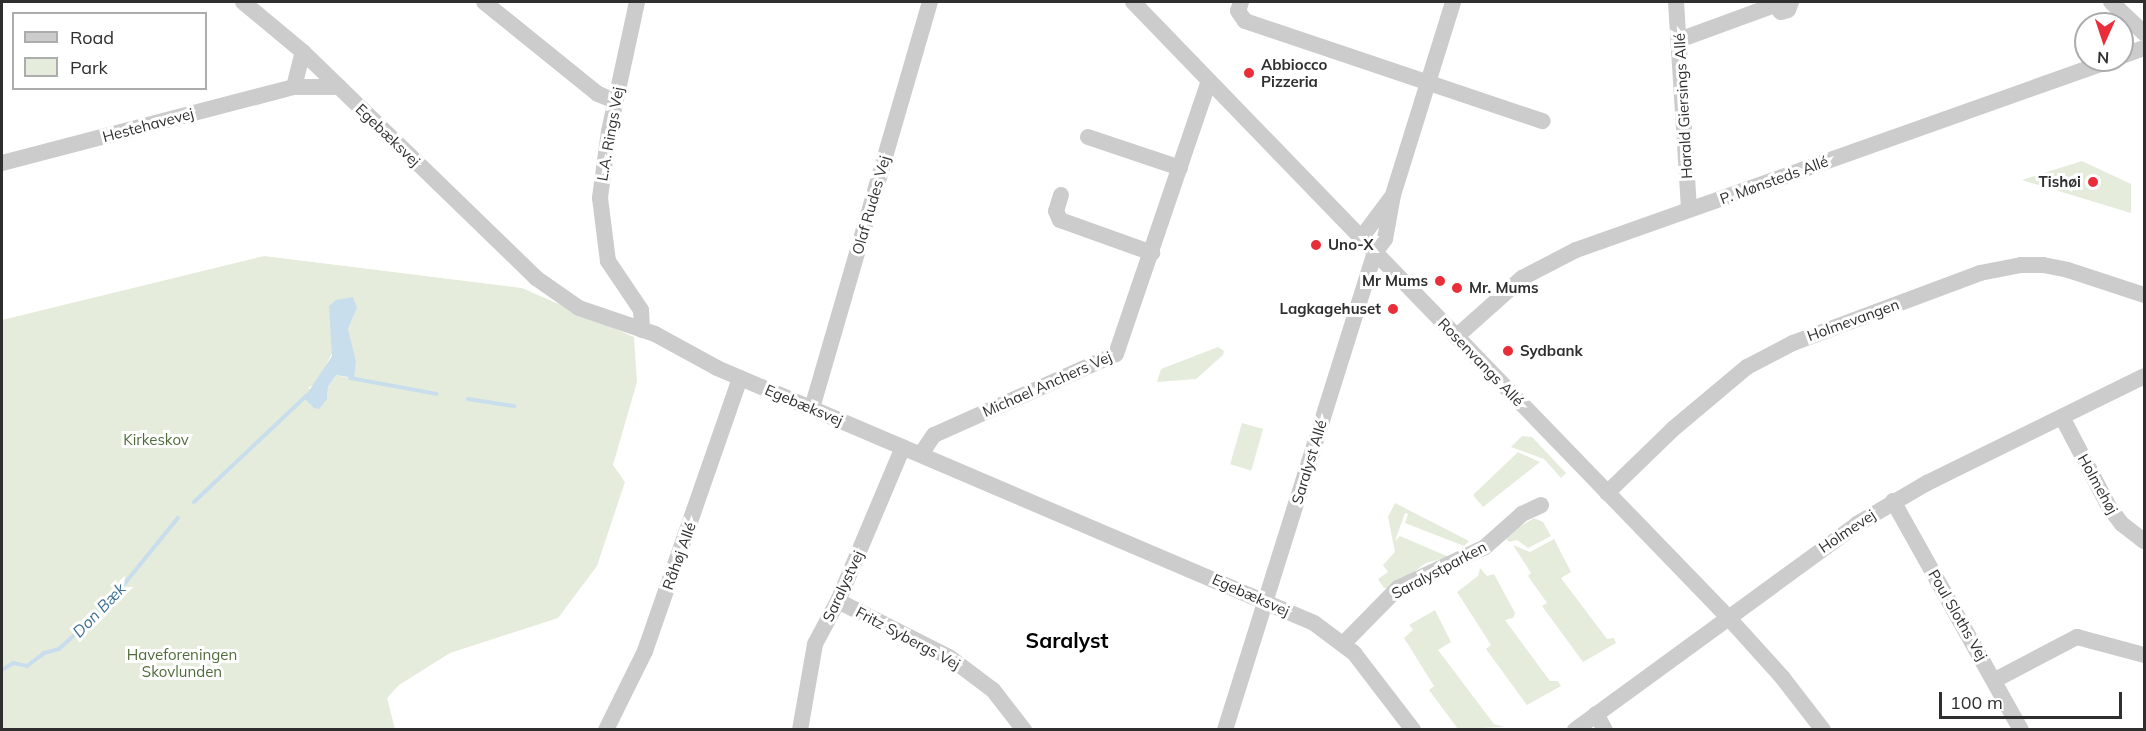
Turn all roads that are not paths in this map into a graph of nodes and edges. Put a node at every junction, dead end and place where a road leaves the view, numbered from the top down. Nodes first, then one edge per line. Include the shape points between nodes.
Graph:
1 (243, 2) edge
2 (484, 2) edge
3 (637, 2) edge
4 (930, 2) edge
5 (1133, 2) edge
6 (1241, 2) edge
7 (1453, 2) edge
8 (1677, 2) edge
9 (1791, 2) edge
10 (2111, 2) edge
11 (1772, 4) edge
12 (2145, 33) edge
13 (1679, 40) junction
14 (303, 52) junction
15 (2078, 72) edge
16 (1209, 81) junction
17 (1427, 84) junction
18 (294, 87) junction
19 (339, 87) junction
20 (615, 101) junction
21 (1543, 121) dead end
22 (1088, 137) dead end
23 (2, 163) edge
24 (1180, 168) junction
25 (1061, 195) dead end
26 (1393, 195) junction
27 (1689, 210) junction
28 (1361, 238) junction
29 (1375, 252) junction
30 (1152, 253) junction
31 (2145, 295) edge
32 (642, 330) junction
33 (1456, 337) junction
34 (2145, 376) edge
35 (740, 378) junction
36 (812, 408) junction
37 (2062, 417) junction
38 (903, 447) junction
39 (921, 454) junction
40 (1608, 493) junction
41 (1893, 501) junction
42 (1542, 505) dead end
43 (2145, 541) edge
44 (838, 601) junction
45 (1266, 601) junction
46 (1726, 615) junction
47 (1344, 643) junction
48 (2145, 655) edge
49 (1995, 680) junction
50 (1596, 714) junction
51 (606, 729) edge
52 (800, 729) edge
53 (1024, 729) edge
54 (1225, 729) edge
55 (1413, 729) edge
56 (1575, 729) edge
57 (1605, 729) edge
58 (1822, 729) edge
59 (2021, 729) edge

1 - 14 street, Egebæksvej
2 - 20 street via 598,94
3 - 20 street, L.A. Rings Vej
4 - 36 street, Olaf Rudes Vej
5 - 16 street, Rosenvangs Allé
6 - 17 street via 1238,11 1245,21
7 - 17 street, Saralyst Allé
8 - 13 street, Harald Giersings Allé
9 - 11 street via 1784,12
10 - 12 street
11 - 13 street
13 - 27 street, Harald Giersings Allé
14 - 18 street
14 - 19 street, Egebæksvej
15 - 27 street, P. Mønsteds Allé
16 - 24 street, Michael Anchers Vej
16 - 28 street, Rosenvangs Allé
17 - 21 street
17 - 26 street, Saralyst Allé
18 - 19 street, Hestehavevej
18 - 23 street, Hestehavevej
19 - 32 street, Egebæksvej via 536,278 579,308
20 - 32 street, L.A. Rings Vej via 602,166 602,228 609,261 641,310
22 - 24 street
24 - 30 street, Michael Anchers Vej
25 - 30 street via 1056,211 1060,220
26 - 28 street, Saralyst Allé
26 - 29 street, Saralyst Allé via 1385,239
27 - 33 street, P. Mønsteds Allé via 1576,250 1522,278
28 - 29 street, Rosenvangs Allé
29 - 33 street, Rosenvangs Allé
29 - 45 street, Saralyst Allé
30 - 39 street, Michael Anchers Vej via 1116,354 934,435
31 - 40 street, Holmevangen via 2043,265 1980,273 1793,343 1747,367 1681,422
32 - 35 street, Egebæksvej
33 - 40 street, Rosenvangs Allé
34 - 37 street, Holmevej
35 - 36 street, Egebæksvej
35 - 51 street, Råhøj Allé via 645,651
36 - 38 street, Egebæksvej
37 - 41 street, Holmevej
37 - 43 street, Holmehøj via 2109,507 2122,524
38 - 39 street, Egebæksvej
38 - 44 street, Saralystvej
39 - 45 street, Egebæksvej
40 - 46 street, Rosenvangs Allé
41 - 46 street, Holmevej
41 - 49 street, Poul Sloths Vej
42 - 47 street, Saralystparken via 1522,514 1485,547 1398,588
44 - 52 street, Saralystvej via 809,662
44 - 53 street, Fritz Sybergs Vej via 949,657 993,690
45 - 47 street, Egebæksvej via 1314,623
45 - 54 street, Saralyst Allé
46 - 50 street, Holmevej
46 - 58 street, Rosenvangs Allé
47 - 55 street, Egebæksvej
48 - 49 street via 2077,637
49 - 59 street, Poul Sloths Vej
50 - 56 street, Holmevej
50 - 57 street

